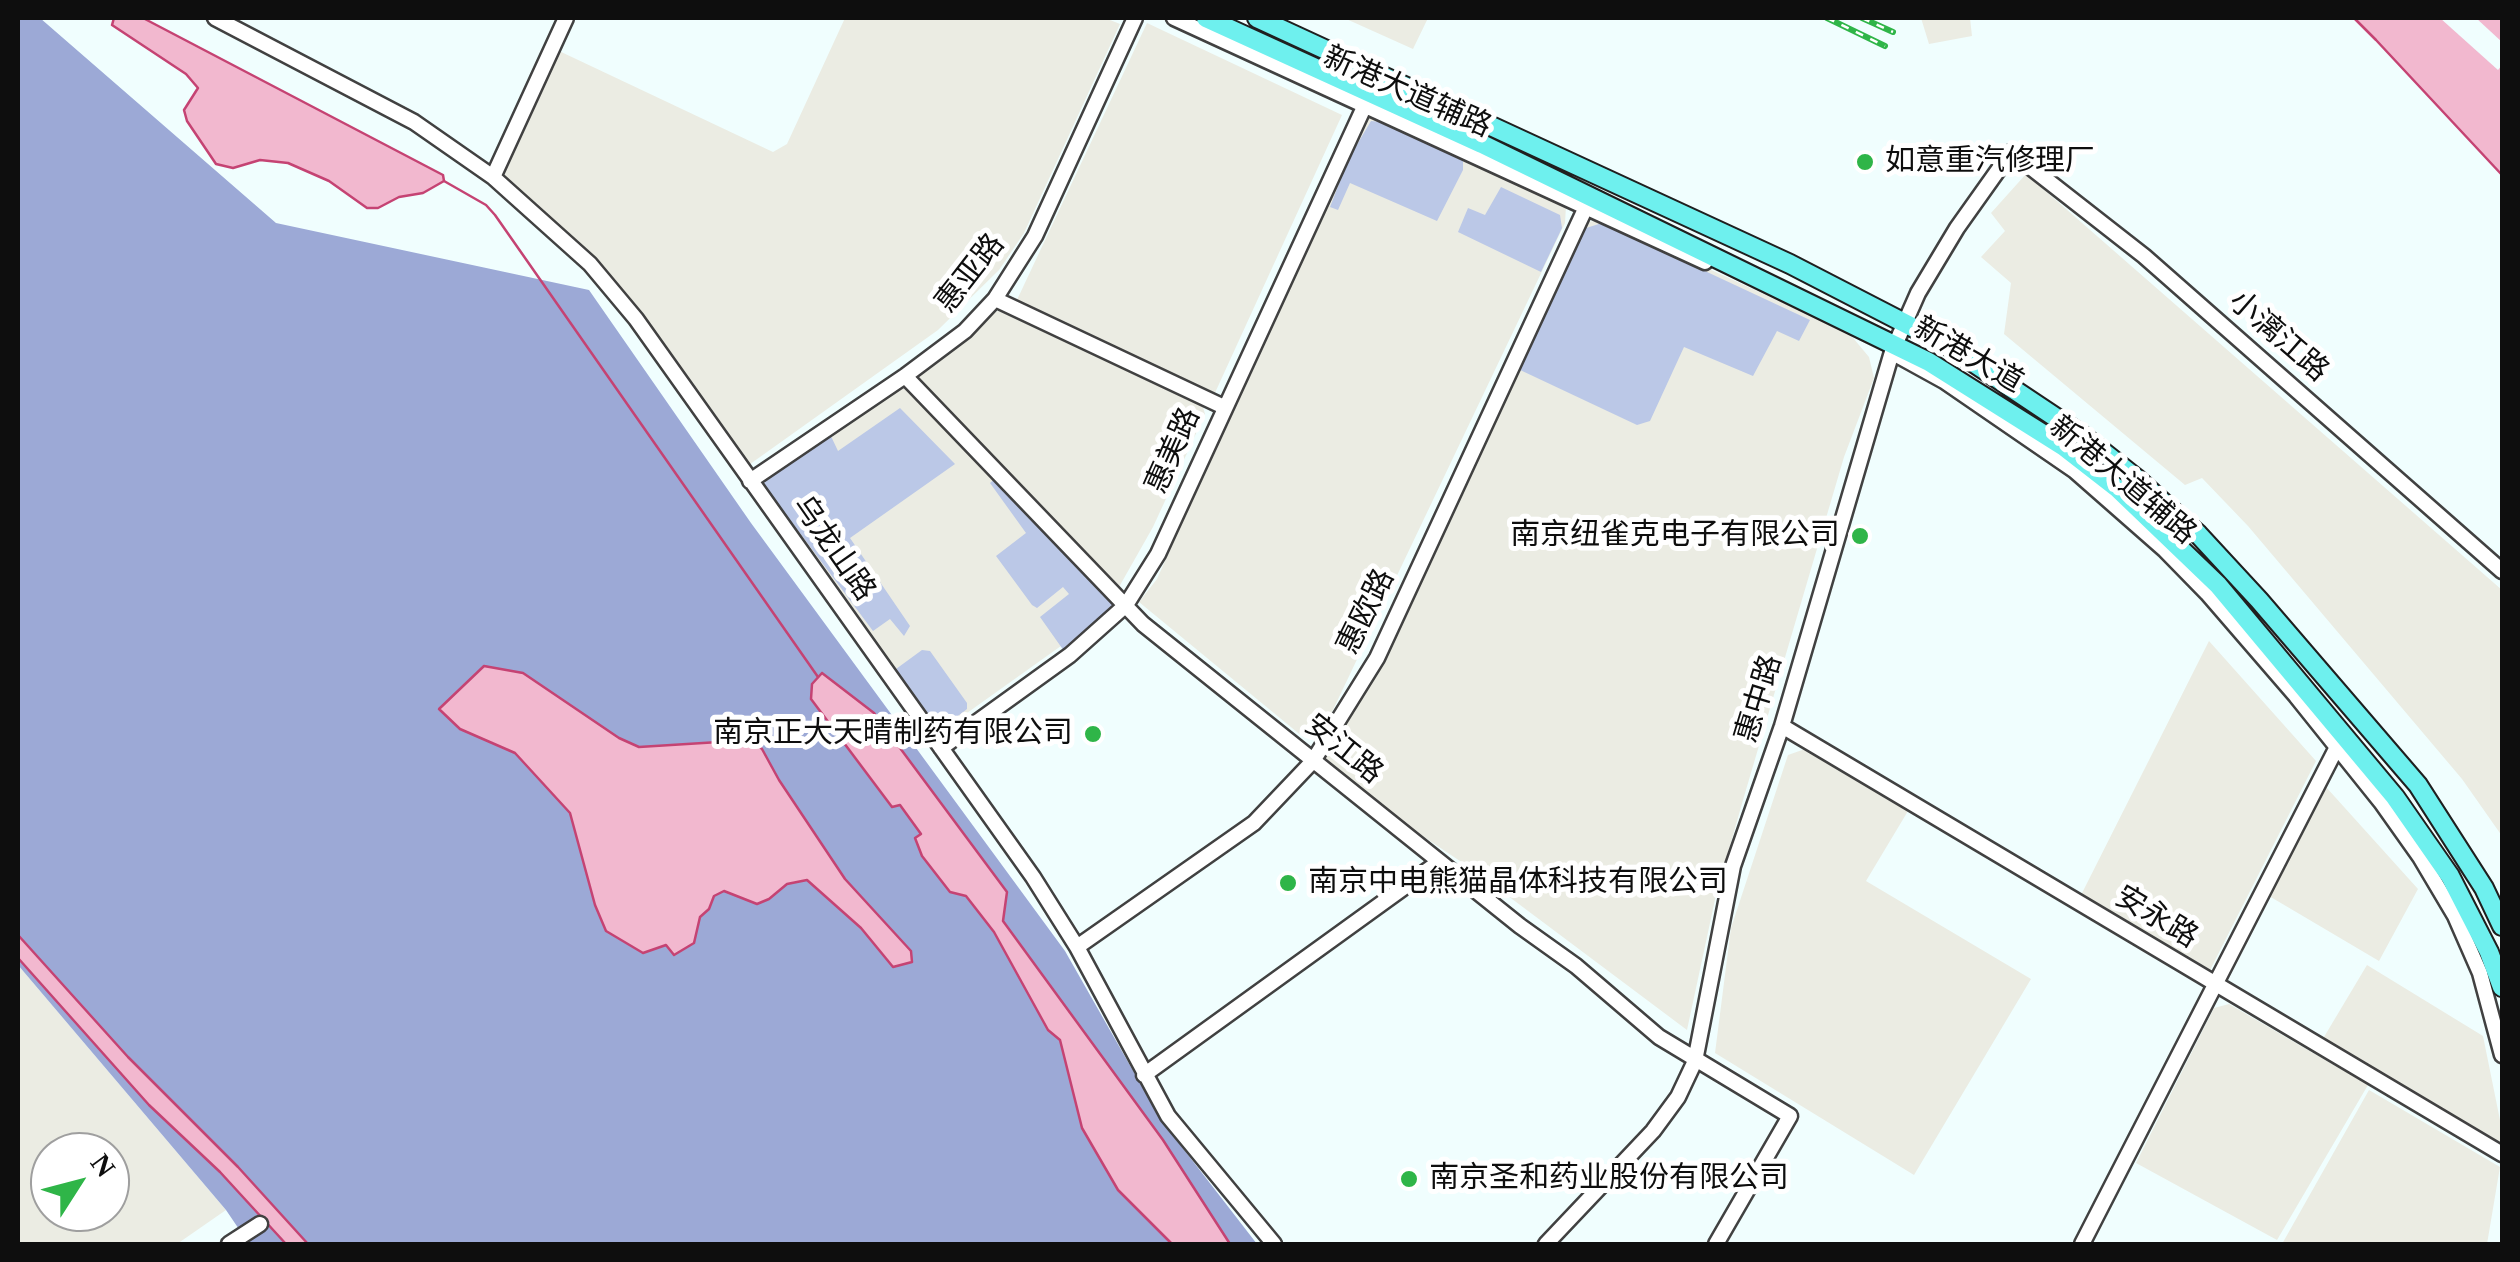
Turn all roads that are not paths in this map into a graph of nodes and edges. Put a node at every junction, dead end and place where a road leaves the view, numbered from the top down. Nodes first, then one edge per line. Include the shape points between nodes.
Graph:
1 (215, 18) edge
2 (566, 18) edge
3 (1135, 18) edge
4 (1174, 18) edge
5 (1206, 18) edge
6 (1257, 18) edge
7 (1365, 104) junction
8 (2011, 152) joint
9 (493, 177) junction
10 (1586, 207) junction
11 (995, 298) junction
12 (1905, 323) junction
13 (1893, 349) junction
14 (905, 376) junction
15 (1224, 407) junction
16 (750, 480) junction
17 (2502, 571) edge
18 (1126, 605) junction
19 (1782, 726) junction
20 (941, 748) junction
21 (2336, 749) junction
22 (1313, 761) junction
23 (1439, 862) junction
24 (2502, 926) edge
25 (1077, 947) junction
26 (2214, 985) junction
27 (2502, 987) edge
28 (2502, 1055) edge
29 (1695, 1061) junction
30 (1144, 1075) junction
31 (2502, 1154) edge
32 (260, 1224) dead end
33 (229, 1244) edge
34 (1274, 1244) edge
35 (1546, 1244) edge
36 (1716, 1244) edge
37 (2082, 1244) edge

1 - 9 street, 乌龙山路 via 414,122
2 - 9 street
3 - 11 street, 惠亚路 via 1034,236
4 - 7 street, 新港大道辅路
5 - 13 main road, 新港大道 via 1482,144
6 - 12 main road, 新港大道
7 - 10 street, 新港大道辅路
7 - 15 street, 惠美路
8 - 12 street, 惠中路 via 1957,228
8 - 17 street, 小漓江路 via 2144,256
9 - 16 street, 乌龙山路 via 590,264
10 - 13 street, 新港大道辅路
10 - 22 street, 惠欧路 via 1377,658
11 - 14 street, 惠亚路 via 965,331
11 - 15 street
12 - 13 street, 惠中路
12 - 24 main road, 新港大道 via 2082,436 2198,534 2418,785
13 - 19 street, 惠中路
13 - 21 street, 新港大道辅路 via 2029,438 2121,510 2207,593
13 - 27 main road, 新港大道 via 1988,397 2064,448 2118,489 2218,585 2395,797 2450,876
14 - 16 street, 惠亚路
14 - 18 street, 安江路
15 - 18 street, 惠美路 via 1158,554
16 - 20 street, 乌龙山路
18 - 20 street, 惠美路 via 1070,655
18 - 22 street, 安江路
19 - 26 street, 安永路
19 - 29 street, 惠中路 via 1732,866
20 - 25 street, 乌龙山路
21 - 26 street
21 - 28 street, 新港大道辅路 via 2381,802 2455,916 2480,972
22 - 23 street, 安江路
22 - 25 street, 惠欧路 via 1254,824
23 - 29 street, 安江路
23 - 30 street
25 - 30 street, 乌龙山路
26 - 31 street, 安永路
26 - 37 street
29 - 35 street, 惠中路 via 1653,1130
29 - 36 street, 安江路 via 1790,1116
30 - 34 street, 乌龙山路 via 1168,1116
32 - 33 street

